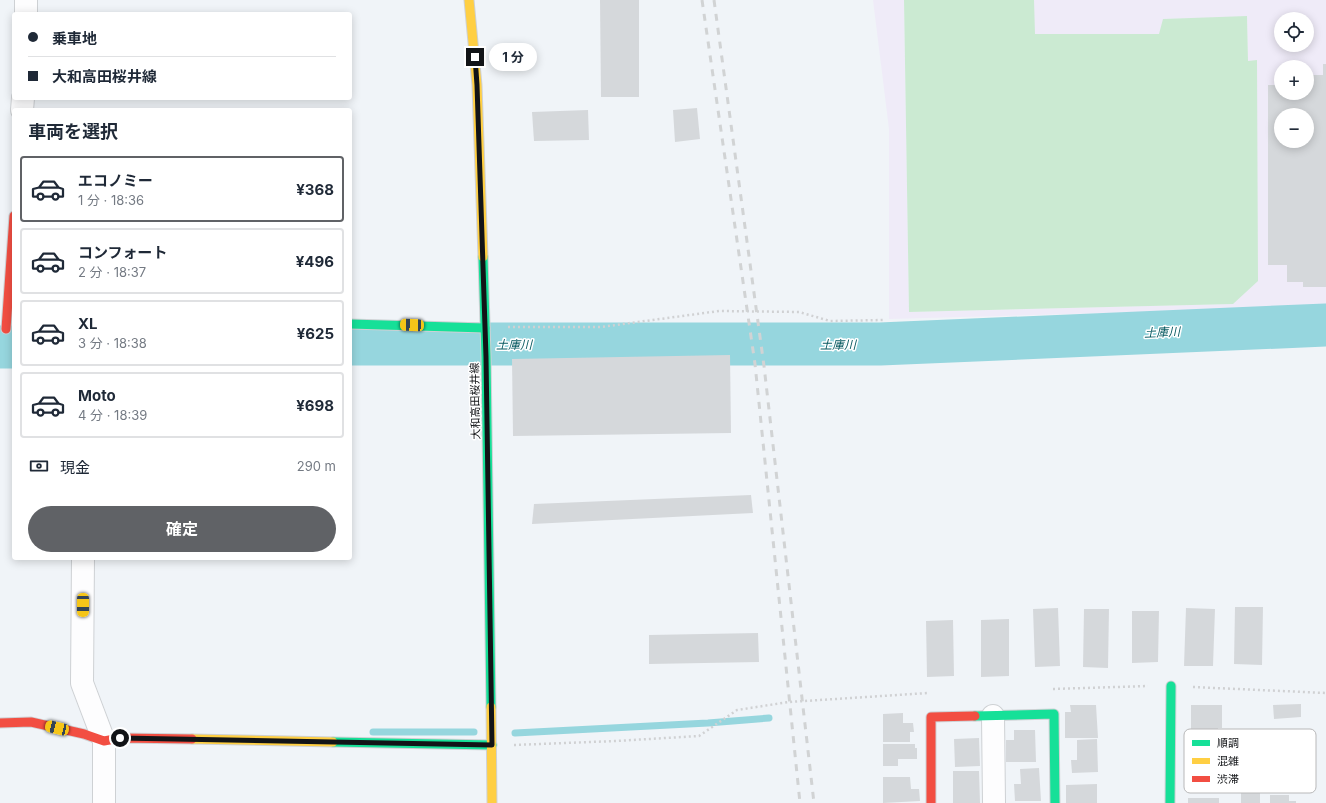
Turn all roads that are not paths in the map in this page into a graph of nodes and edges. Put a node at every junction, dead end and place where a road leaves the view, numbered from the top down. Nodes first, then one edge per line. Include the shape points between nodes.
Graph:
1 (26, 0) edge
2 (469, 0) edge
3 (26, 12) edge
4 (12, 248) edge
5 (352, 324) edge
6 (7, 329) edge
7 (485, 330) junction
8 (83, 560) edge
9 (1171, 686) road end
10 (993, 716) junction
11 (0, 723) edge
12 (104, 741) junction
13 (492, 745) junction
14 (104, 803) edge
15 (492, 803) edge
16 (931, 803) edge
17 (994, 803) edge
18 (1055, 803) edge
19 (1170, 803) edge

1 - 3 street
2 - 7 street, 大和高田桜井線 via 477,85
4 - 6 street
5 - 7 street
7 - 13 street, 大和高田桜井線
8 - 12 street via 82,683
9 - 19 street
10 - 16 street via 931,717
10 - 17 street
10 - 18 street via 1054,714
11 - 12 street via 31,722
12 - 13 street via 120,738
12 - 14 street
13 - 15 street, 大和高田桜井線

